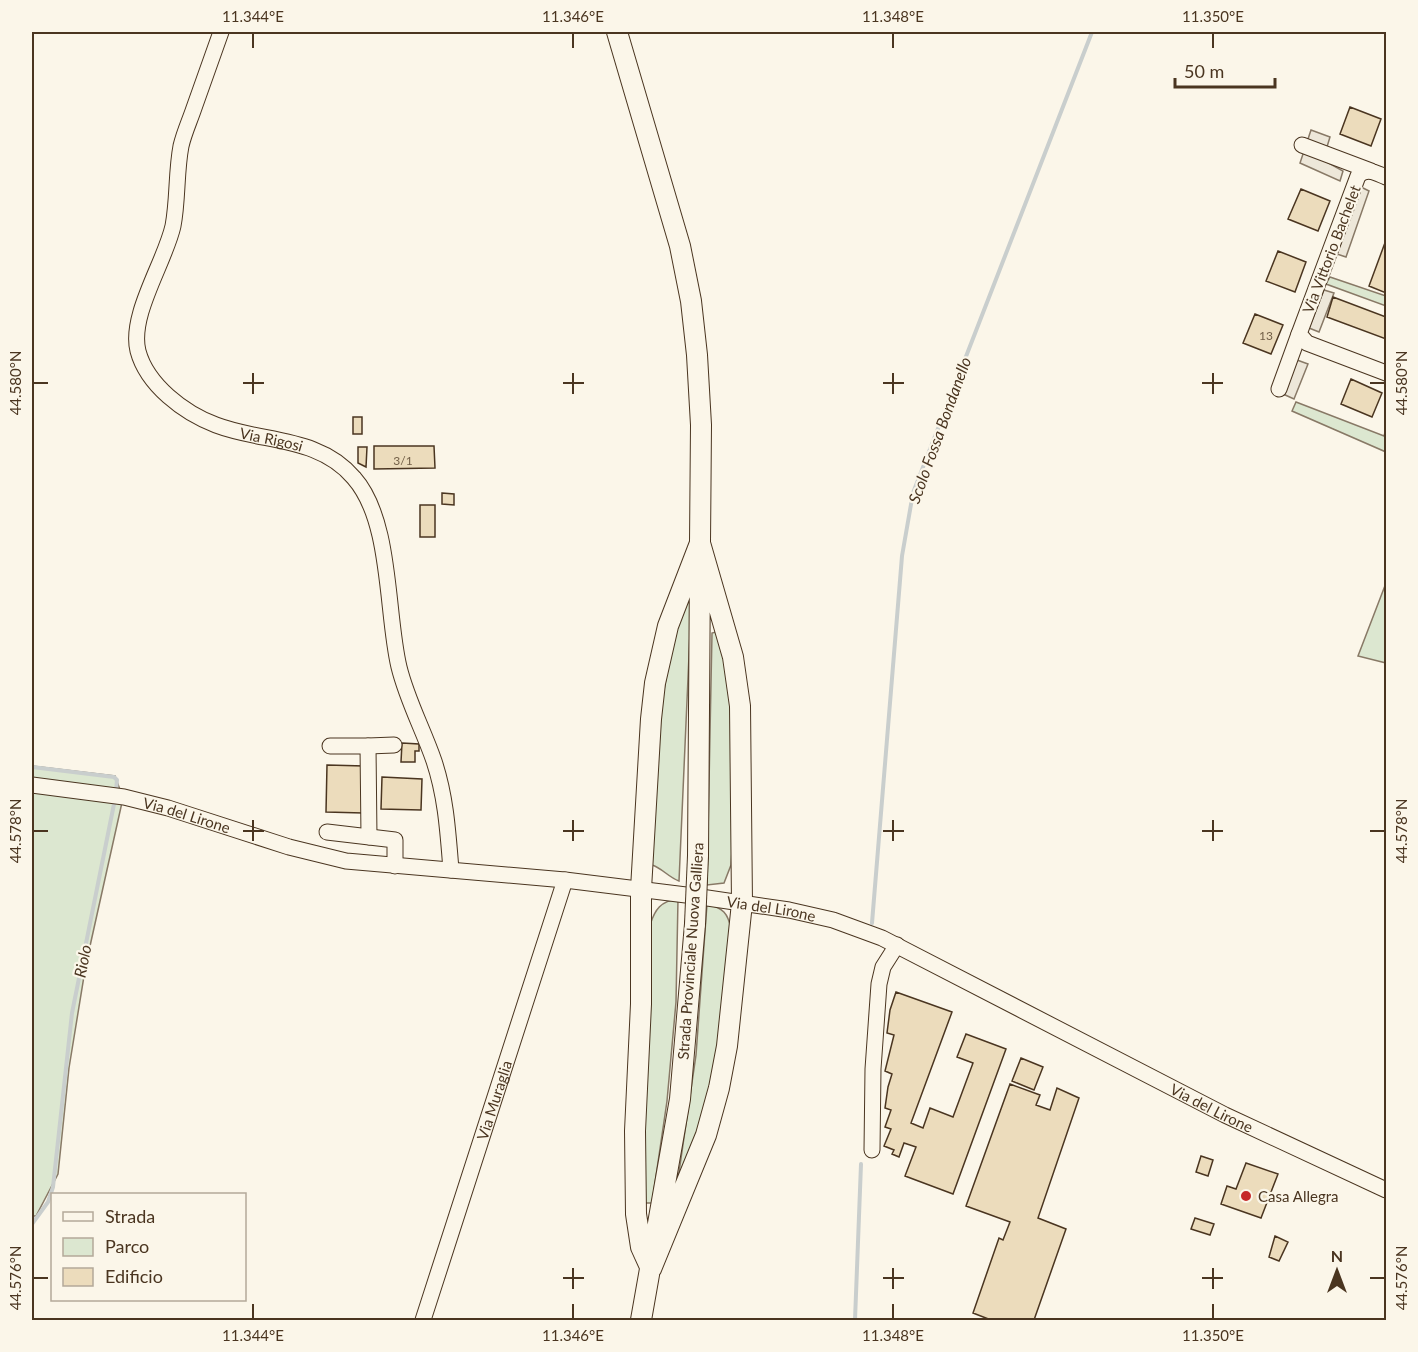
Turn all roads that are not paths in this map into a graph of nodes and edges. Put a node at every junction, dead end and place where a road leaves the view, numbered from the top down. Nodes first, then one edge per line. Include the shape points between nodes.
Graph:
1 (220, 32) edge
2 (617, 32) edge
3 (1302, 145) dead end
4 (1371, 171) junction
5 (1386, 177) edge
6 (1299, 334) junction
7 (1386, 373) edge
8 (1279, 389) dead end
9 (700, 543) junction
10 (394, 745) dead end
11 (368, 746) junction
12 (330, 747) dead end
13 (32, 785) edge
14 (327, 832) dead end
15 (369, 837) junction
16 (395, 866) junction
17 (451, 870) junction
18 (565, 880) junction
19 (641, 889) junction
20 (742, 903) junction
21 (897, 945) junction
22 (872, 1150) dead end
23 (1386, 1190) edge
24 (651, 1269) junction
25 (423, 1320) edge
26 (641, 1320) edge

1 - 17 street, Via Rigosi via 181,146 173,227 142,310 138,349 150,375 190,412 217,426 308,447 339,463 356,479 373,512 381,546 398,664 407,697 441,786
2 - 9 main road, Strada Provinciale Nuova Galliera via 681,246 691,301 701,425
3 - 4 street, Via Vittorio Bachelet
4 - 5 street, Via Vittorio Bachelet
4 - 6 street, Via Vittorio Bachelet via 1358,176
6 - 7 street via 1306,343
6 - 8 street, Via Vittorio Bachelet
9 - 19 main road via 669,626 655,683
9 - 20 main road via 733,657 740,706
9 - 24 main road, Strada Provinciale Nuova Galliera, bridge via 695,924 680,1099
10 - 11 street
11 - 12 street
11 - 15 street
13 - 16 street, Via del Lirone via 115,796 215,821 316,854
14 - 15 street
15 - 16 street via 395,840
16 - 17 street, Via del Lirone
17 - 18 street, Via del Lirone
18 - 19 street, Via del Lirone
18 - 25 street, Via Muraglia
19 - 20 street, Via del Lirone
19 - 24 main road via 636,1214 641,1247
20 - 21 street, Via del Lirone via 833,920
20 - 24 main road via 719,1088 706,1135
21 - 22 street via 883,967 879,984
21 - 23 street, Via del Lirone via 1225,1115
24 - 26 main road, Strada Provinciale Nuova Galliera

